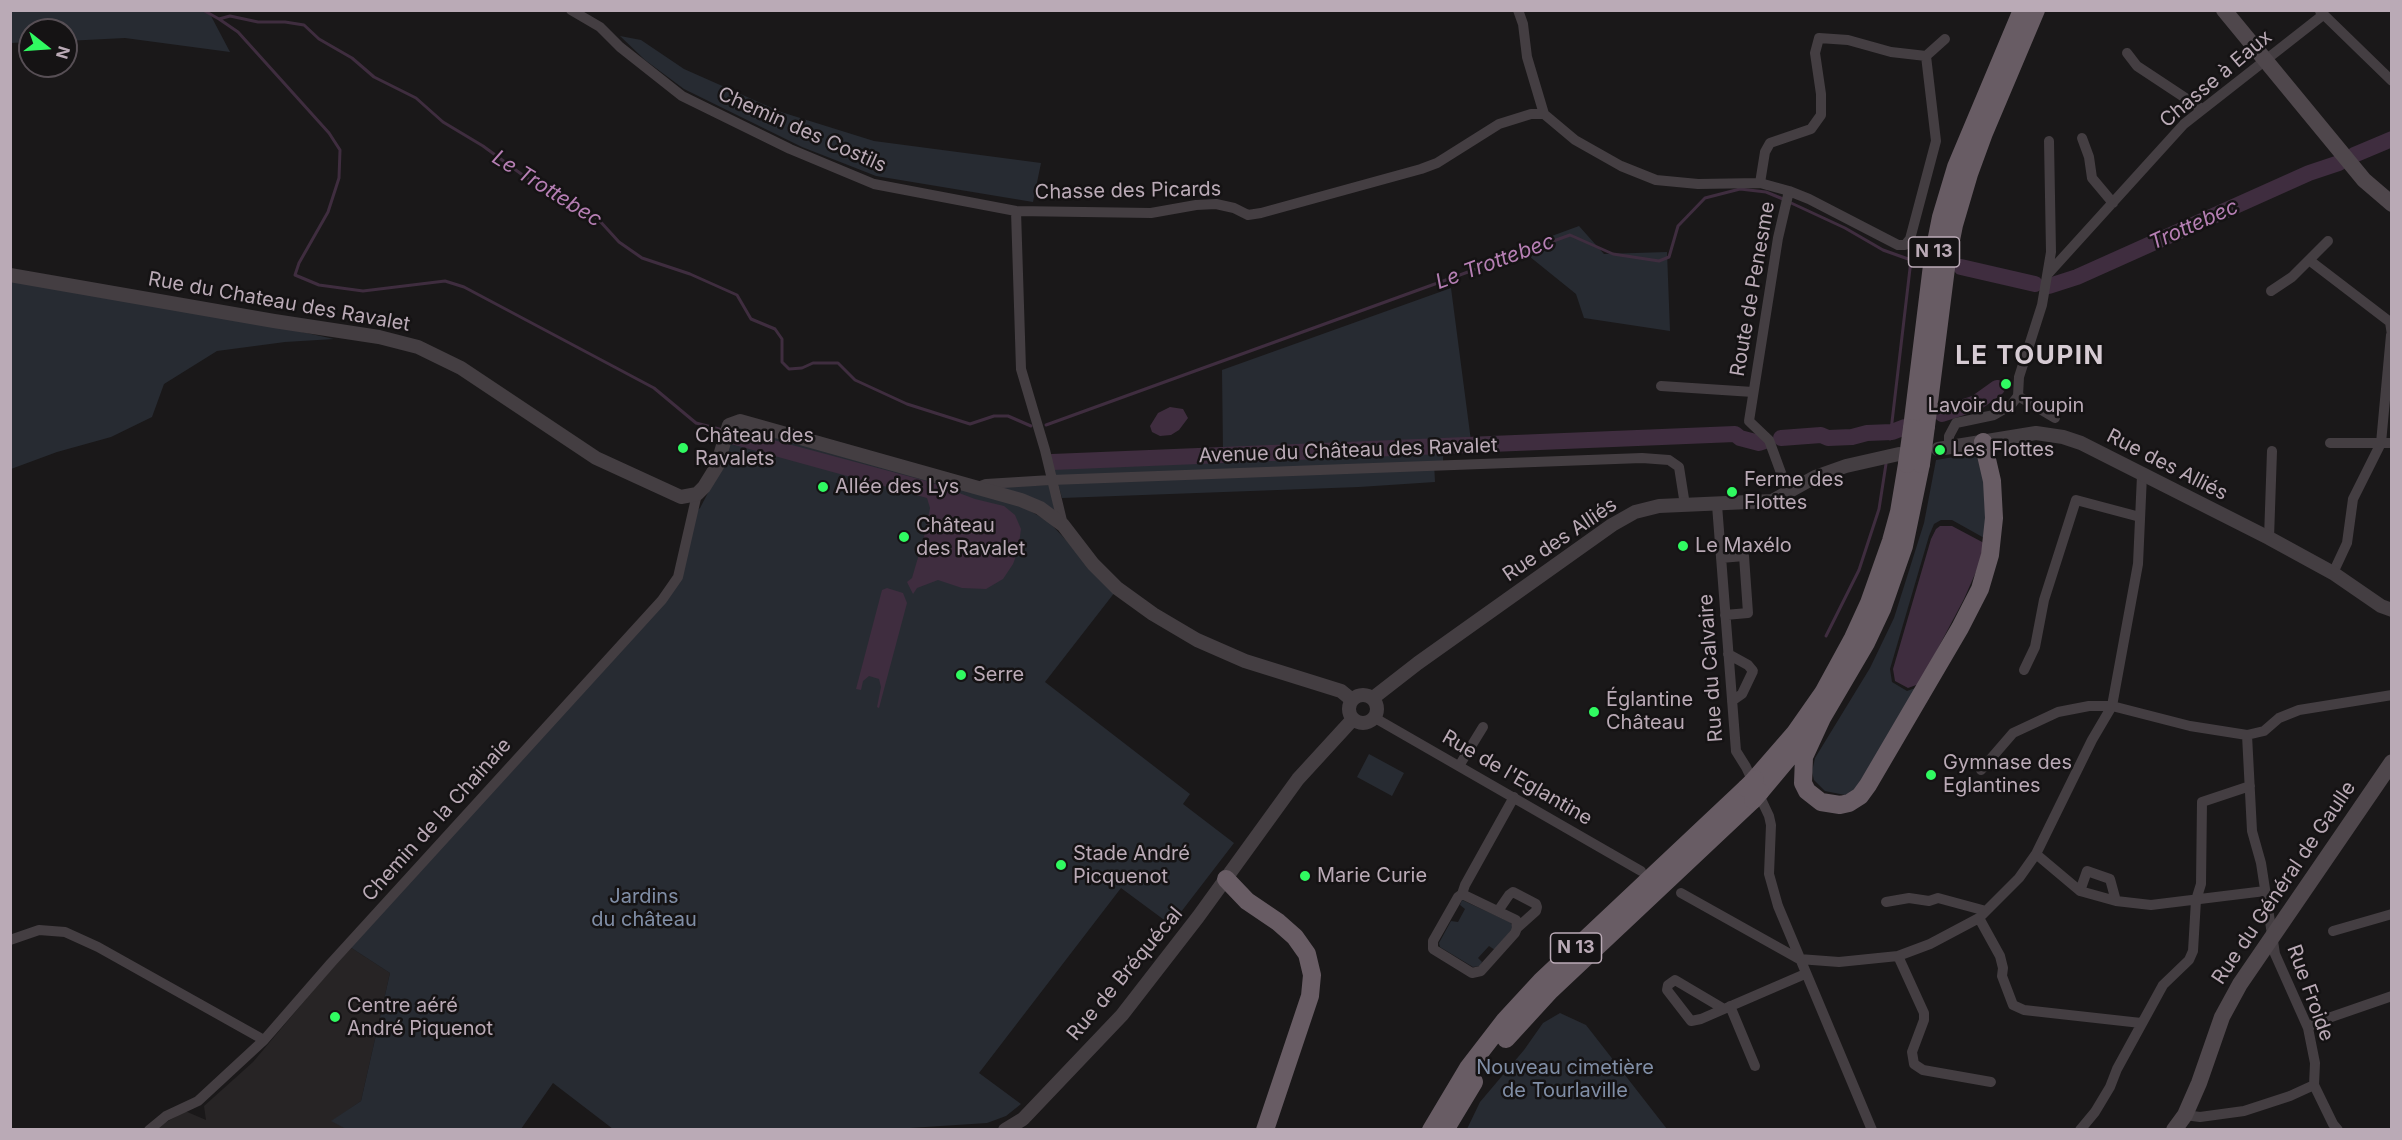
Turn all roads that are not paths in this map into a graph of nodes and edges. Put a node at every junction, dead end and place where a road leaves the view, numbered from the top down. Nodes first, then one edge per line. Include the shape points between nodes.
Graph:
1 (571, 10) edge
2 (1518, 10) edge
3 (2012, 10) edge
4 (2022, 10) edge
5 (2036, 10) edge
6 (2224, 10) edge
7 (2321, 13) edge
8 (1945, 39) dead end
9 (2127, 53) dead end
10 (1926, 56) junction
11 (2265, 60) junction
12 (2391, 81) edge
13 (1990, 84) junction
14 (2202, 109) junction
15 (1544, 114) junction
16 (2082, 138) dead end
17 (2049, 141) dead end
18 (1760, 183) junction
19 (1789, 191) junction
20 (2114, 203) junction
21 (2391, 204) edge
22 (1016, 211) junction
23 (2328, 241) dead end
24 (2309, 260) junction
25 (10, 275) edge
26 (2046, 281) junction
27 (2271, 291) dead end
28 (2391, 335) edge
29 (1661, 386) dead end
30 (1753, 392) junction
31 (2018, 396) junction
32 (2055, 418) dead end
33 (1919, 427) junction
34 (1983, 442) junction
35 (2330, 443) dead end
36 (2386, 443) edge
37 (1944, 448) joint
38 (2272, 451) dead end
39 (1909, 461) junction
40 (2142, 475) junction
41 (1051, 480) junction
42 (977, 487) junction
43 (1788, 492) junction
44 (697, 494) junction
45 (1685, 505) junction
46 (1717, 505) junction
47 (2140, 517) junction
48 (1063, 525) junction
49 (2269, 538) junction
50 (1721, 558) junction
51 (2333, 573) junction
52 (2391, 610) edge
53 (1725, 615) junction
54 (1728, 654) junction
55 (2024, 670) dead end
56 (2391, 695) edge
57 (1373, 698) junction
58 (1352, 700) junction
59 (1732, 701) junction
60 (2112, 706) junction
61 (1375, 718) junction
62 (1822, 718) junction
63 (1353, 719) junction
64 (1483, 727) dead end
65 (2247, 735) junction
66 (2391, 762) edge
67 (1460, 766) junction
68 (1981, 770) dead end
69 (2250, 786) junction
70 (1753, 790) junction
71 (1514, 797) junction
72 (2036, 854) junction
73 (1641, 871) dead end
74 (1222, 885) junction
75 (2080, 891) junction
76 (2265, 891) junction
77 (1681, 893) dead end
78 (1462, 894) junction
79 (2196, 900) junction
80 (2116, 901) junction
81 (1886, 902) dead end
82 (1498, 911) junction
83 (2391, 914) edge
84 (1983, 915) junction
85 (1517, 928) junction
86 (2333, 931) dead end
87 (2271, 935) junction
88 (10, 940) edge
89 (1898, 956) junction
90 (1799, 959) junction
91 (1805, 974) junction
92 (2391, 996) edge
93 (1727, 1008) junction
94 (2141, 1023) junction
95 (2308, 1028) junction
96 (264, 1040) junction
97 (1755, 1066) dead end
98 (1991, 1082) dead end
99 (2314, 1085) junction
100 (1464, 1098) junction
101 (2186, 1114) junction
102 (149, 1130) edge
103 (1005, 1130) edge
104 (1265, 1130) edge
105 (1431, 1130) edge
106 (1445, 1130) edge
107 (1453, 1130) edge
108 (1872, 1130) edge
109 (2080, 1130) edge
110 (2174, 1130) edge
111 (2338, 1130) edge

1 - 22 street, Chemin des Costils via 600,27 682,96 790,149 874,184
2 - 15 street
3 - 13 highway, N 13 via 1989,67
4 - 13 highway, N 13
5 - 33 highway, N 13 via 1984,133 1954,225
6 - 11 main road
7 - 11 street, Chasse à Eaux
7 - 12 street
8 - 10 street
9 - 14 street via 2137,66
10 - 18 street via 1818,38 1815,53 1821,115 1811,129 1770,143
10 - 19 street via 1936,141 1910,239 1905,245
11 - 14 street, Chasse à Eaux
11 - 21 main road via 2364,180
13 - 33 highway, N 13 via 1956,166 1941,217 1933,257
14 - 20 street, Chasse à Eaux via 2178,130
15 - 18 street via 1575,140 1656,180
15 - 22 street, Chasse des Picards via 1499,124 1421,169 1261,213 1248,215 1216,204 1151,213
16 - 20 street via 2092,178
17 - 26 street via 2052,222
18 - 19 street
19 - 30 street, Route de Penesme
20 - 26 street, Chasse à Eaux
22 - 41 street via 1021,369
23 - 24 street
24 - 27 street
24 - 28 street via 2390,322
25 - 44 street, Rue du Chateau des Ravalet via 407,344 461,368 596,458 681,497
26 - 31 street via 2019,377
28 - 36 street
29 - 30 street, Route de Penesme
30 - 43 street, Route de Penesme via 1749,421 1769,440
31 - 32 street
31 - 37 street via 1994,415 1956,423
33 - 39 highway, N 13, bridge
34 - 37 street, Rue des Alliés
34 - 40 street, Rue des Alliés via 2036,433 2063,437
34 - 62 highway via 1992,481 1994,518 1990,555 1980,588 1868,785 1849,803 1821,802 1803,783 1804,758
35 - 36 street
36 - 51 street via 2353,499 2346,543
38 - 49 street
39 - 43 street, Rue des Alliés via 1846,466
39 - 62 highway, N 13 via 1904,546 1882,609 1847,679
39 - 70 highway, N 13 via 1891,541 1853,638 1823,693
40 - 47 street
40 - 49 street, Rue des Alliés
41 - 42 street, Avenue du Château des Ravalet
41 - 45 street, Avenue du Château des Ravalet via 1662,458 1679,467
41 - 48 street
42 - 44 street via 740,421 729,425 717,466
42 - 48 street via 1040,508
43 - 46 street, Rue des Alliés via 1772,501
44 - 96 street, Chemin de la Chainaie via 678,577 662,600
45 - 46 street, Rue des Alliés
45 - 57 street, Rue des Alliés via 1635,512 1612,525
46 - 50 street, Rue du Calvaire
47 - 55 street via 2076,500 2044,600 2035,647
47 - 60 street via 2138,564
48 - 58 street via 1117,588 1153,614 1197,640 1245,661 1341,692
49 - 51 street, Rue des Alliés
50 - 53 street, Rue du Calvaire
50 - 53 street via 1744,556 1749,613
51 - 52 street, Rue des Alliés
53 - 54 street, Rue du Calvaire
54 - 59 street, Rue du Calvaire
54 - 59 street via 1753,670 1742,694
56 - 65 street via 2299,710 2279,718 2264,731
57 - 58 street via 1359,695
57 - 61 street via 1377,705
58 - 63 street via 1349,708
59 - 90 street, Rue du Calvaire via 1736,751 1771,825 1772,889
60 - 65 street via 2190,726
60 - 68 street via 2058,712 2013,733
60 - 72 street
61 - 63 street via 1364,723
61 - 67 street, Rue de l'Eglantine
62 - 70 highway, N 13
63 - 74 street, Rue de Bréquécal via 1298,779
64 - 67 street
65 - 69 street, Rue Froide
66 - 87 main road, Rue du Général de Gaulle
67 - 71 street, Rue de l'Eglantine
69 - 76 street, Rue Froide via 2252,831
69 - 79 street via 2202,802 2201,884
70 - 100 highway, N 13 via 1515,1027
70 - 105 highway, N 13 via 1541,981 1468,1068
71 - 73 street, Rue de l'Eglantine
71 - 78 street
72 - 75 street
72 - 84 street
74 - 103 street, Rue de Bréquécal via 1122,1015 1023,1119
74 - 104 highway via 1295,936 1312,975 1310,996
75 - 80 street
75 - 80 street via 2087,872 2110,879
76 - 79 street
76 - 87 street, Rue Froide
77 - 90 street
78 - 82 street
78 - 85 street via 1433,941 1435,952 1472,973 1478,972
79 - 80 street via 2151,905
79 - 94 street via 2189,960 2163,985
81 - 84 street via 1938,898
82 - 85 street via 1516,920
82 - 85 street via 1513,892 1536,904 1536,911
83 - 86 street
84 - 89 street via 1930,944
84 - 94 street via 2000,956 2002,976 2013,1005 2024,1010
87 - 95 street, Rue Froide via 2279,967
87 - 101 main road, Rue du Général de Gaulle via 2223,1017
88 - 96 street via 39,930 65,932
89 - 90 street via 1839,962
89 - 98 street via 1924,1012 1912,1052 1914,1064 1923,1070
90 - 91 street, Rue du Calvaire
91 - 93 street
91 - 108 street, Rue du Calvaire
92 - 95 street
93 - 93 street via 1675,980 1668,985 1667,990 1691,1021
93 - 97 street
94 - 109 street via 2110,1087
95 - 99 street, Rue Froide via 2315,1063
96 - 102 street, Chemin de la Chainaie via 198,1101 166,1116
99 - 101 street via 2244,1111 2200,1117
99 - 111 street, Rue Froide
100 - 106 highway, N 13
100 - 107 highway
101 - 110 main road, Rue du Général de Gaulle

